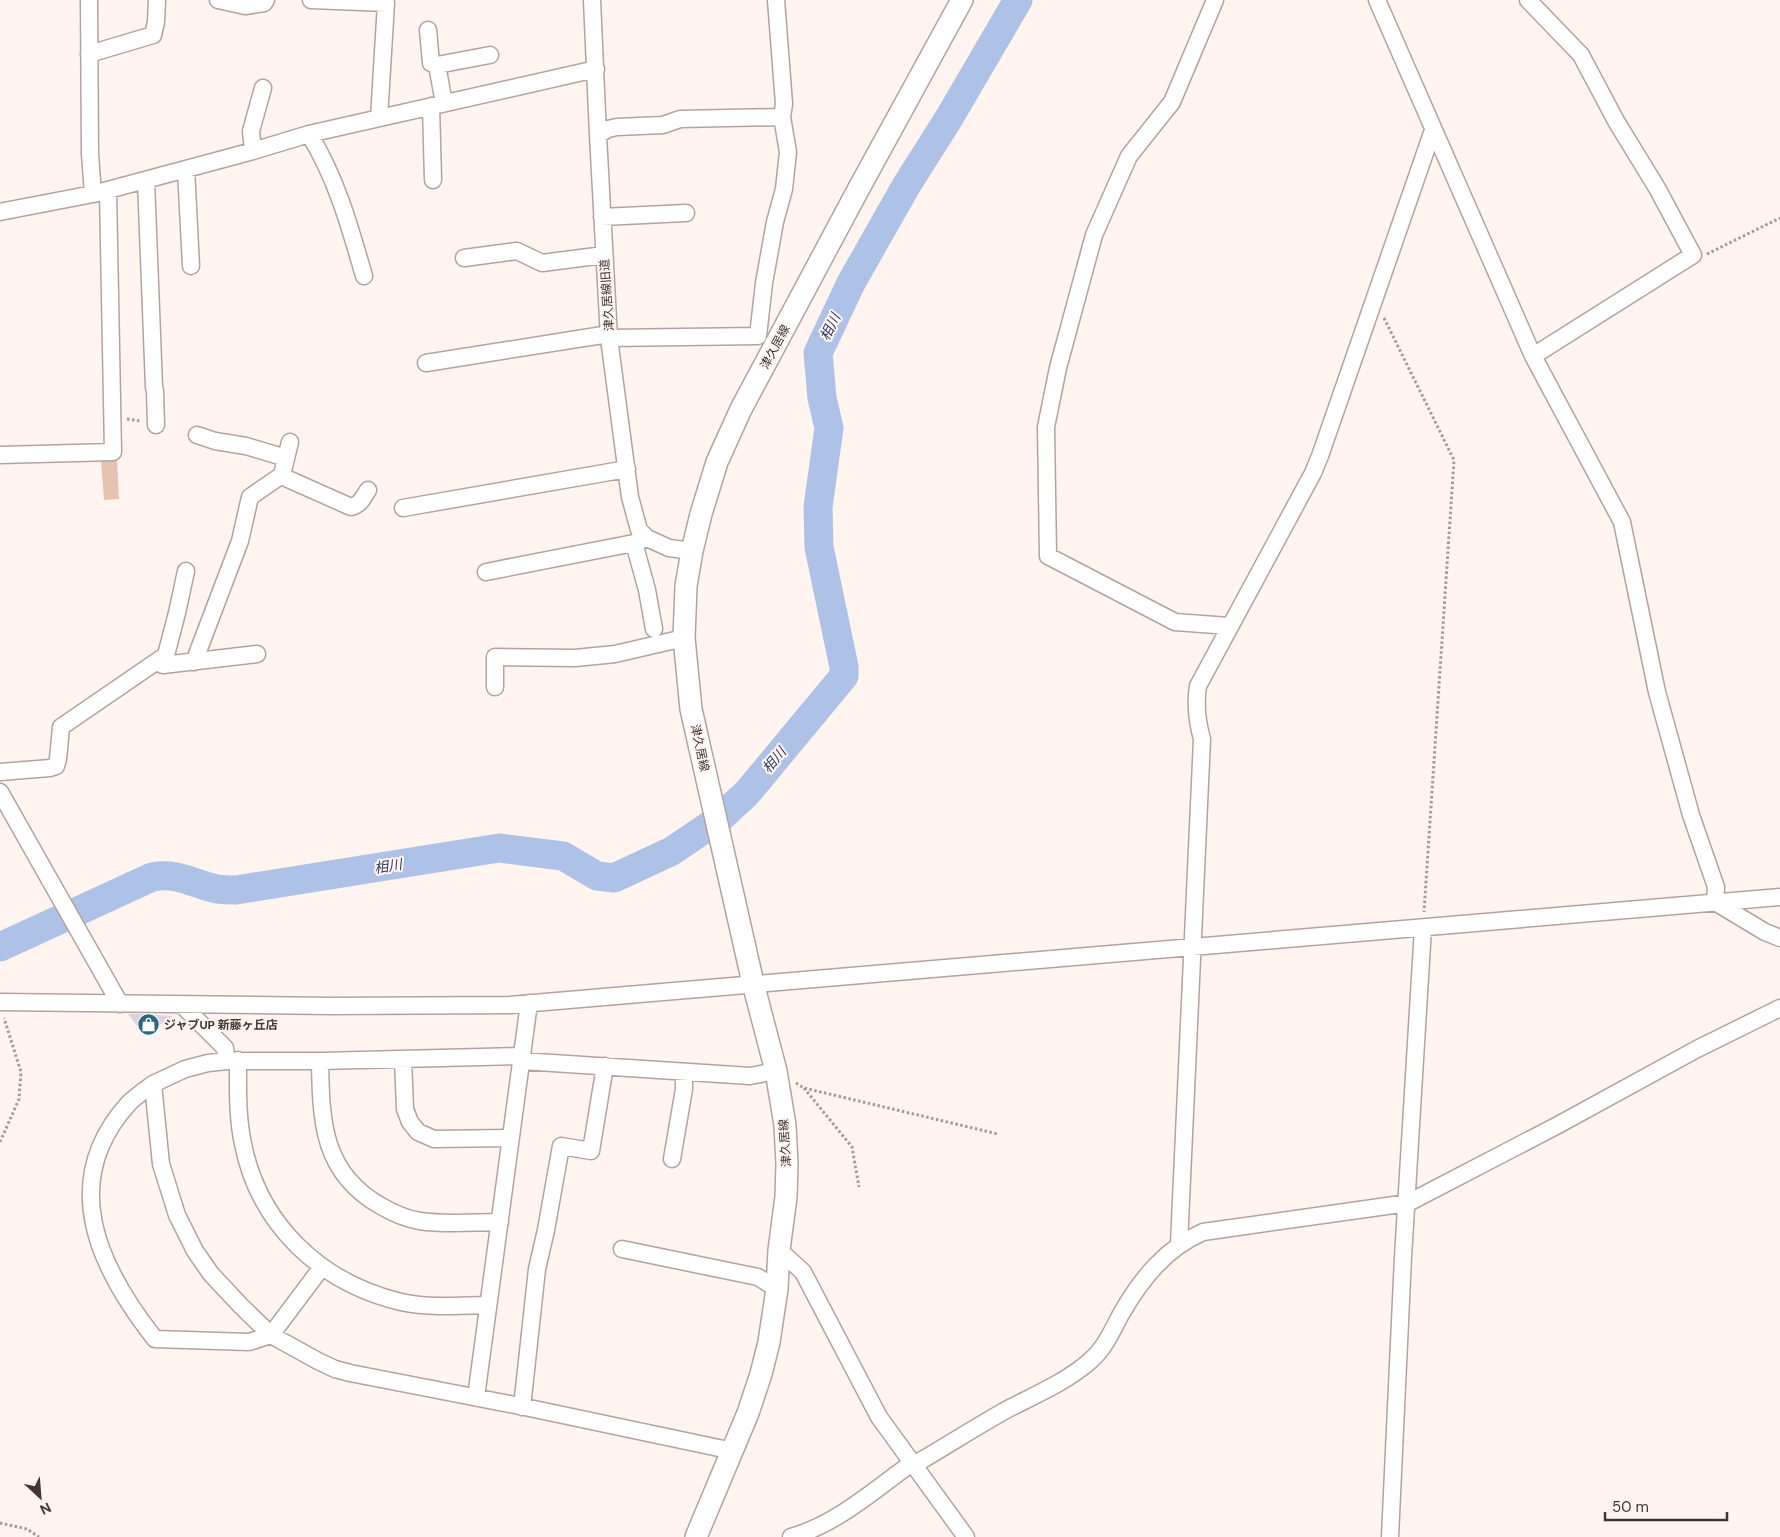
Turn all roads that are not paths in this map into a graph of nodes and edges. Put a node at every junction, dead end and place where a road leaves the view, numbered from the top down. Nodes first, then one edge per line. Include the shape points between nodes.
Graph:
1 (89, 0) edge
2 (157, 0) edge
3 (212, 0) edge
4 (266, 0) edge
5 (312, 0) edge
6 (592, 0) edge
7 (776, 0) edge
8 (962, 0) edge
9 (1215, 0) edge
10 (1377, 0) edge
11 (1528, 0) edge
12 (386, 2) edge
13 (428, 30) dead end
14 (89, 54) junction
15 (490, 55) dead end
16 (437, 65) junction
17 (596, 69) junction
18 (262, 88) dead end
19 (438, 104) junction
20 (782, 117) junction
21 (379, 118) junction
22 (1433, 130) junction
23 (309, 134) junction
24 (598, 135) junction
25 (252, 151) junction
26 (186, 169) junction
27 (146, 180) junction
28 (433, 180) dead end
29 (100, 192) junction
30 (0, 212) edge
31 (686, 213) dead end
32 (602, 217) junction
33 (604, 255) junction
34 (464, 258) dead end
35 (191, 266) dead end
36 (364, 276) dead end
37 (609, 336) junction
38 (766, 341) junction
39 (1533, 356) junction
40 (426, 363) dead end
41 (156, 425) dead end
42 (197, 435) dead end
43 (290, 442) dead end
44 (0, 455) edge
45 (286, 458) junction
46 (627, 468) junction
47 (282, 475) junction
48 (368, 490) dead end
49 (403, 508) dead end
50 (641, 541) junction
51 (692, 551) junction
52 (186, 571) dead end
53 (486, 572) dead end
54 (1229, 626) junction
55 (654, 629) dead end
56 (684, 638) junction
57 (257, 654) dead end
58 (156, 662) junction
59 (194, 662) junction
60 (495, 687) dead end
61 (0, 772) edge
62 (0, 792) edge
63 (1780, 897) edge
64 (1715, 902) junction
65 (1423, 928) junction
66 (1780, 938) edge
67 (1193, 946) junction
68 (753, 983) junction
69 (529, 1003) junction
70 (120, 1004) junction
71 (182, 1005) junction
72 (1, 1007) edge
73 (1780, 1008) edge
74 (403, 1059) junction
75 (522, 1059) junction
76 (320, 1060) junction
77 (232, 1061) junction
78 (605, 1066) junction
79 (684, 1072) junction
80 (776, 1072) junction
81 (153, 1084) junction
82 (511, 1138) junction
83 (672, 1160) dead end
84 (1408, 1203) junction
85 (500, 1222) junction
86 (1179, 1244) junction
87 (622, 1249) dead end
88 (779, 1250) junction
89 (322, 1267) junction
90 (777, 1289) junction
91 (488, 1306) junction
92 (271, 1335) junction
93 (476, 1397) junction
94 (522, 1406) junction
95 (733, 1450) junction
96 (914, 1465) junction
97 (696, 1537) edge
98 (791, 1537) edge
99 (966, 1537) edge
100 (1390, 1537) edge

1 - 14 street
2 - 14 street via 153,35
3 - 4 street via 246,6
5 - 12 street
6 - 17 street, 津久居線旧道
7 - 20 street via 784,104
8 - 38 main road, 津久居線 via 858,190
9 - 54 street via 1172,102 1129,156 1094,235 1058,368 1046,427 1048,556 1175,622
10 - 22 street
11 - 39 street via 1581,55 1693,255
12 - 21 street
13 - 16 street via 431,64
14 - 29 street via 90,154
15 - 16 street
16 - 19 street
17 - 19 street
17 - 24 street, 津久居線旧道
18 - 25 street via 251,131
19 - 21 street
19 - 28 street
20 - 24 street via 680,120 663,125 617,127
20 - 38 street via 788,152 784,189 764,283
21 - 23 street
22 - 39 street
22 - 54 street via 1320,456
23 - 25 street
23 - 36 street via 321,152 347,216
24 - 32 street, 津久居線旧道
25 - 26 street
26 - 27 street
26 - 35 street
27 - 29 street
27 - 41 street
29 - 30 street
29 - 44 street via 113,452
31 - 32 street
32 - 33 street, 津久居線旧道
33 - 34 street via 542,263 517,250
33 - 37 street, 津久居線旧道
37 - 38 street
37 - 40 street
37 - 46 street, 津久居線旧道
38 - 51 main road, 津久居線 via 717,462
39 - 64 street via 1622,522 1657,692 1691,815 1716,887
42 - 45 street
43 - 45 street
45 - 47 street
46 - 49 street
46 - 50 street, 津久居線旧道
47 - 48 street via 350,507 361,502
47 - 59 street via 250,497 240,541
50 - 51 street
50 - 53 street
50 - 55 street, 津久居線旧道
51 - 56 main road, 津久居線 via 686,586
52 - 58 street via 166,655
54 - 67 street via 1198,686 1196,701 1202,739
56 - 60 street via 614,654 575,658 495,657
56 - 68 main road, 津久居線 via 691,709
57 - 59 street
58 - 59 street via 163,665
58 - 61 street via 61,727 56,766
62 - 70 street
63 - 64 street
64 - 65 street
64 - 66 street
65 - 67 street
65 - 84 street
67 - 68 street
67 - 86 street
68 - 69 street
68 - 80 main road, 津久居線
69 - 71 street
69 - 75 street
70 - 71 street
70 - 72 street
71 - 77 street via 225,1048
73 - 84 street
74 - 75 street
74 - 76 street
74 - 82 street via 405,1109 418,1132 434,1139
75 - 78 street
75 - 82 street
76 - 77 street
76 - 85 street via 321,1107 326,1138 335,1160 355,1187 375,1203 420,1221
77 - 81 street via 185,1069
77 - 89 street via 240,1134 254,1180 268,1210 285,1233
78 - 79 street
78 - 94 street via 591,1151 561,1146 537,1269
79 - 80 street via 750,1076
79 - 83 street
80 - 88 main road, 津久居線 via 785,1125 787,1164
81 - 92 street via 161,1164 177,1215 210,1274
81 - 92 street via 130,1102 115,1122 97,1158 91,1206 104,1260 155,1339 249,1342
82 - 85 street
84 - 86 street via 1203,1232
84 - 100 street
85 - 91 street
86 - 96 street via 1137,1287 1102,1349 1092,1360 1080,1370
87 - 90 street via 758,1277
88 - 90 main road, 津久居線
88 - 96 street via 803,1272 874,1408
89 - 91 street via 355,1287 402,1302
89 - 92 street
90 - 95 main road, 津久居線 via 761,1374
91 - 93 street
92 - 93 street via 335,1369
93 - 94 street
94 - 95 street
95 - 97 main road, 津久居線
96 - 98 street via 840,1514
96 - 99 street

